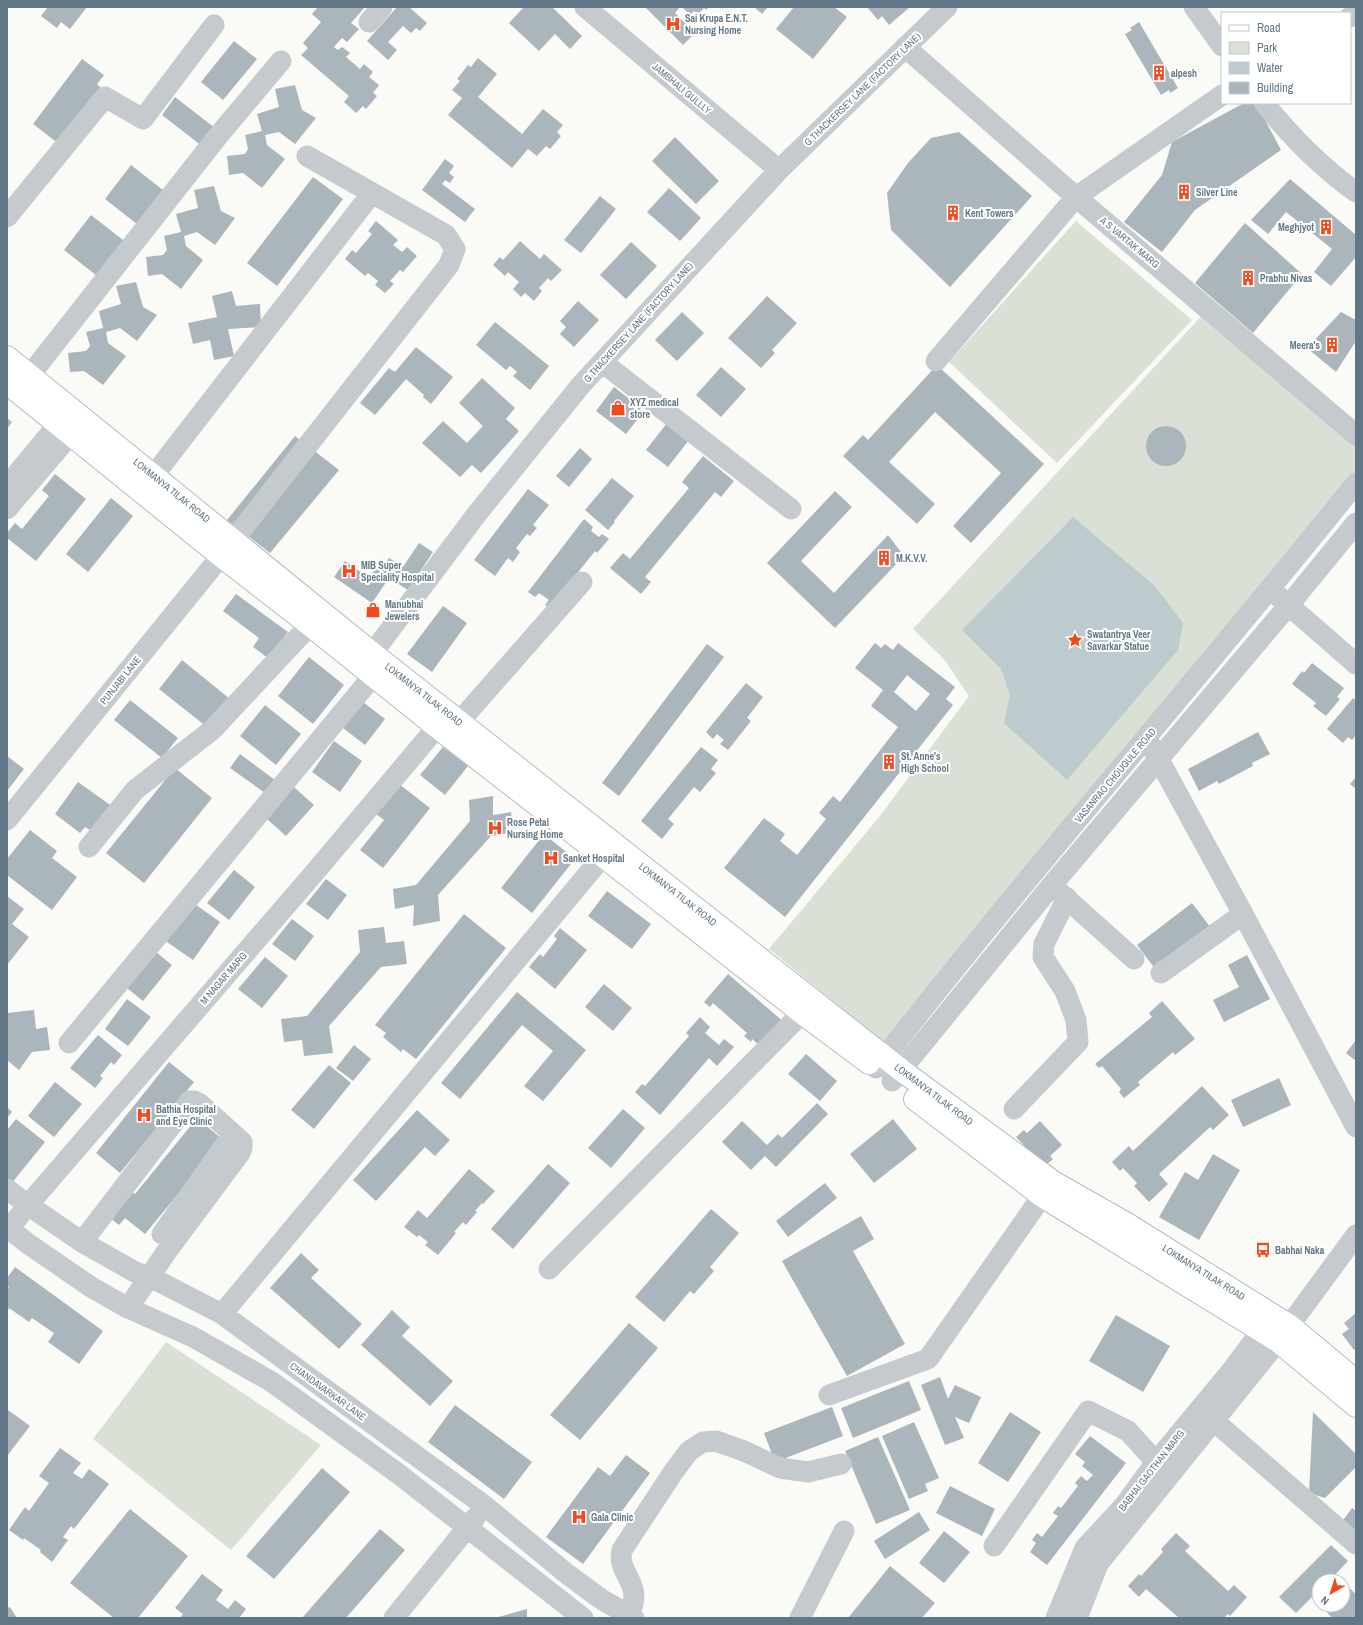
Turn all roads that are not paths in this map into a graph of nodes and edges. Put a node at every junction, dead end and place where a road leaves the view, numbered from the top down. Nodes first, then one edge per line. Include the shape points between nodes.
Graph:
1 (585, 7) edge
2 (1194, 7) edge
3 (938, 10) edge
4 (214, 25) dead end
5 (1221, 45) edge
6 (905, 47) junction
7 (281, 61) dead end
8 (1221, 96) edge
9 (1265, 104) edge
10 (307, 156) dead end
11 (779, 170) junction
12 (1356, 192) edge
13 (372, 193) junction
14 (1076, 197) junction
15 (7, 217) edge
16 (7, 357) edge
17 (936, 361) dead end
18 (602, 362) junction
19 (30, 375) junction
20 (7, 383) edge
21 (71, 421) junction
22 (1356, 435) edge
23 (154, 475) junction
24 (1356, 484) edge
25 (7, 486) edge
26 (7, 509) edge
27 (791, 509) dead end
28 (1356, 523) edge
29 (227, 548) junction
30 (582, 582) dead end
31 (1270, 589) junction
32 (1288, 606) junction
33 (310, 625) junction
34 (1356, 664) edge
35 (369, 665) junction
36 (460, 722) junction
37 (437, 727) junction
38 (1146, 738) junction
39 (1159, 758) junction
40 (7, 820) edge
41 (89, 847) dead end
42 (603, 856) junction
43 (1059, 891) junction
44 (1243, 914) junction
45 (1134, 958) dead end
46 (1161, 973) dead end
47 (802, 1014) junction
48 (69, 1043) dead end
49 (889, 1069) junction
50 (1014, 1109) dead end
51 (1356, 1128) edge
52 (7, 1189) edge
53 (1047, 1189) junction
54 (28, 1205) junction
55 (8, 1229) edge
56 (1356, 1235) edge
57 (82, 1242) junction
58 (549, 1269) dead end
59 (142, 1275) junction
60 (128, 1308) junction
61 (222, 1314) junction
62 (1276, 1332) junction
63 (1356, 1381) edge
64 (829, 1395) dead end
65 (1356, 1406) edge
66 (1214, 1421) junction
67 (841, 1464) dead end
68 (1162, 1469) junction
69 (486, 1506) junction
70 (467, 1528) junction
71 (844, 1531) dead end
72 (1356, 1544) edge
73 (994, 1546) dead end
74 (631, 1617) edge
75 (394, 1618) edge
76 (583, 1618) edge
77 (800, 1618) edge
78 (1056, 1618) edge
79 (1077, 1618) edge

1 - 11 street, JAMBHALI GULLLY
2 - 5 street
3 - 6 street, G THACKERSEY LANE (FACTORY LANE)
4 - 15 street via 143,119 105,97
6 - 11 street, G THACKERSEY LANE (FACTORY LANE)
6 - 14 street, A S VARTAK MARG
7 - 19 street via 213,142
8 - 14 street
9 - 12 street via 1285,129
10 - 13 street
11 - 18 street, G THACKERSEY LANE (FACTORY LANE)
13 - 23 street
13 - 29 street, PUNJABI LANE via 446,235 455,249 449,265
14 - 17 street
14 - 22 street, A S VARTAK MARG
16 - 19 main road, LOKMANYA TILAK ROAD
18 - 27 street
18 - 35 street, G THACKERSEY LANE (FACTORY LANE) via 476,515
19 - 21 main road, LOKMANYA TILAK ROAD
20 - 21 main road, LOKMANYA TILAK ROAD
21 - 23 main road, LOKMANYA TILAK ROAD
21 - 25 street
21 - 26 street
21 - 29 main road, LOKMANYA TILAK ROAD
23 - 29 main road, LOKMANYA TILAK ROAD
24 - 31 street, VASANRAO CHOUGULE ROAD
28 - 32 street
29 - 33 main road, LOKMANYA TILAK ROAD
29 - 35 main road, LOKMANYA TILAK ROAD
29 - 40 street, PUNJABI LANE
30 - 36 street
31 - 32 street
31 - 38 street, VASANRAO CHOUGULE ROAD
32 - 34 street
32 - 39 street
33 - 35 main road, LOKMANYA TILAK ROAD
33 - 41 street via 212,730 135,790
35 - 36 main road, LOKMANYA TILAK ROAD
35 - 37 main road, LOKMANYA TILAK ROAD
35 - 48 street, G THACKERSEY LANE (FACTORY LANE)
36 - 49 main road, LOKMANYA TILAK ROAD
37 - 42 main road, LOKMANYA TILAK ROAD
37 - 54 street, M NAGAR MARG
38 - 39 street
38 - 49 street, VASANRAO CHOUGULE ROAD via 1025,883
39 - 43 street
39 - 44 street
42 - 47 main road, LOKMANYA TILAK ROAD
42 - 61 street
43 - 45 street
43 - 49 street
43 - 50 street via 1044,944 1043,957 1065,991 1076,1020 1078,1042
44 - 46 street
44 - 51 street
47 - 49 main road, LOKMANYA TILAK ROAD
47 - 58 street
49 - 53 main road, LOKMANYA TILAK ROAD
52 - 54 street, CHANDAVARKAR LANE
53 - 62 main road, LOKMANYA TILAK ROAD
53 - 62 main road, LOKMANYA TILAK ROAD via 1127,1224
53 - 64 street via 928,1358
54 - 55 street, M NAGAR MARG
54 - 57 street, CHANDAVARKAR LANE
55 - 60 street via 91,1287
56 - 62 street
57 - 59 street, CHANDAVARKAR LANE
57 - 59 street via 190,1101 200,1104 242,1142 242,1148 167,1251
59 - 60 street
59 - 61 street, CHANDAVARKAR LANE
60 - 70 street via 193,1337 272,1382 400,1475
61 - 69 street, CHANDAVARKAR LANE
62 - 63 main road, LOKMANYA TILAK ROAD
62 - 65 main road, LOKMANYA TILAK ROAD
62 - 66 street, BABHAI GAOTHAN MARG
62 - 68 street, BABHAI GAOTHAN MARG via 1233,1369
66 - 68 street, BABHAI GAOTHAN MARG
66 - 72 street
67 - 74 street via 808,1472 780,1468 716,1441 703,1442 690,1451 622,1550 620,1556 624,1569 635,1592
68 - 73 street via 1128,1431 1088,1411
68 - 78 street, BABHAI GAOTHAN MARG via 1086,1548
68 - 79 street, BABHAI GAOTHAN MARG via 1098,1564
69 - 70 street
69 - 74 street, CHANDAVARKAR LANE via 567,1574
70 - 75 street
70 - 76 street
71 - 77 street

